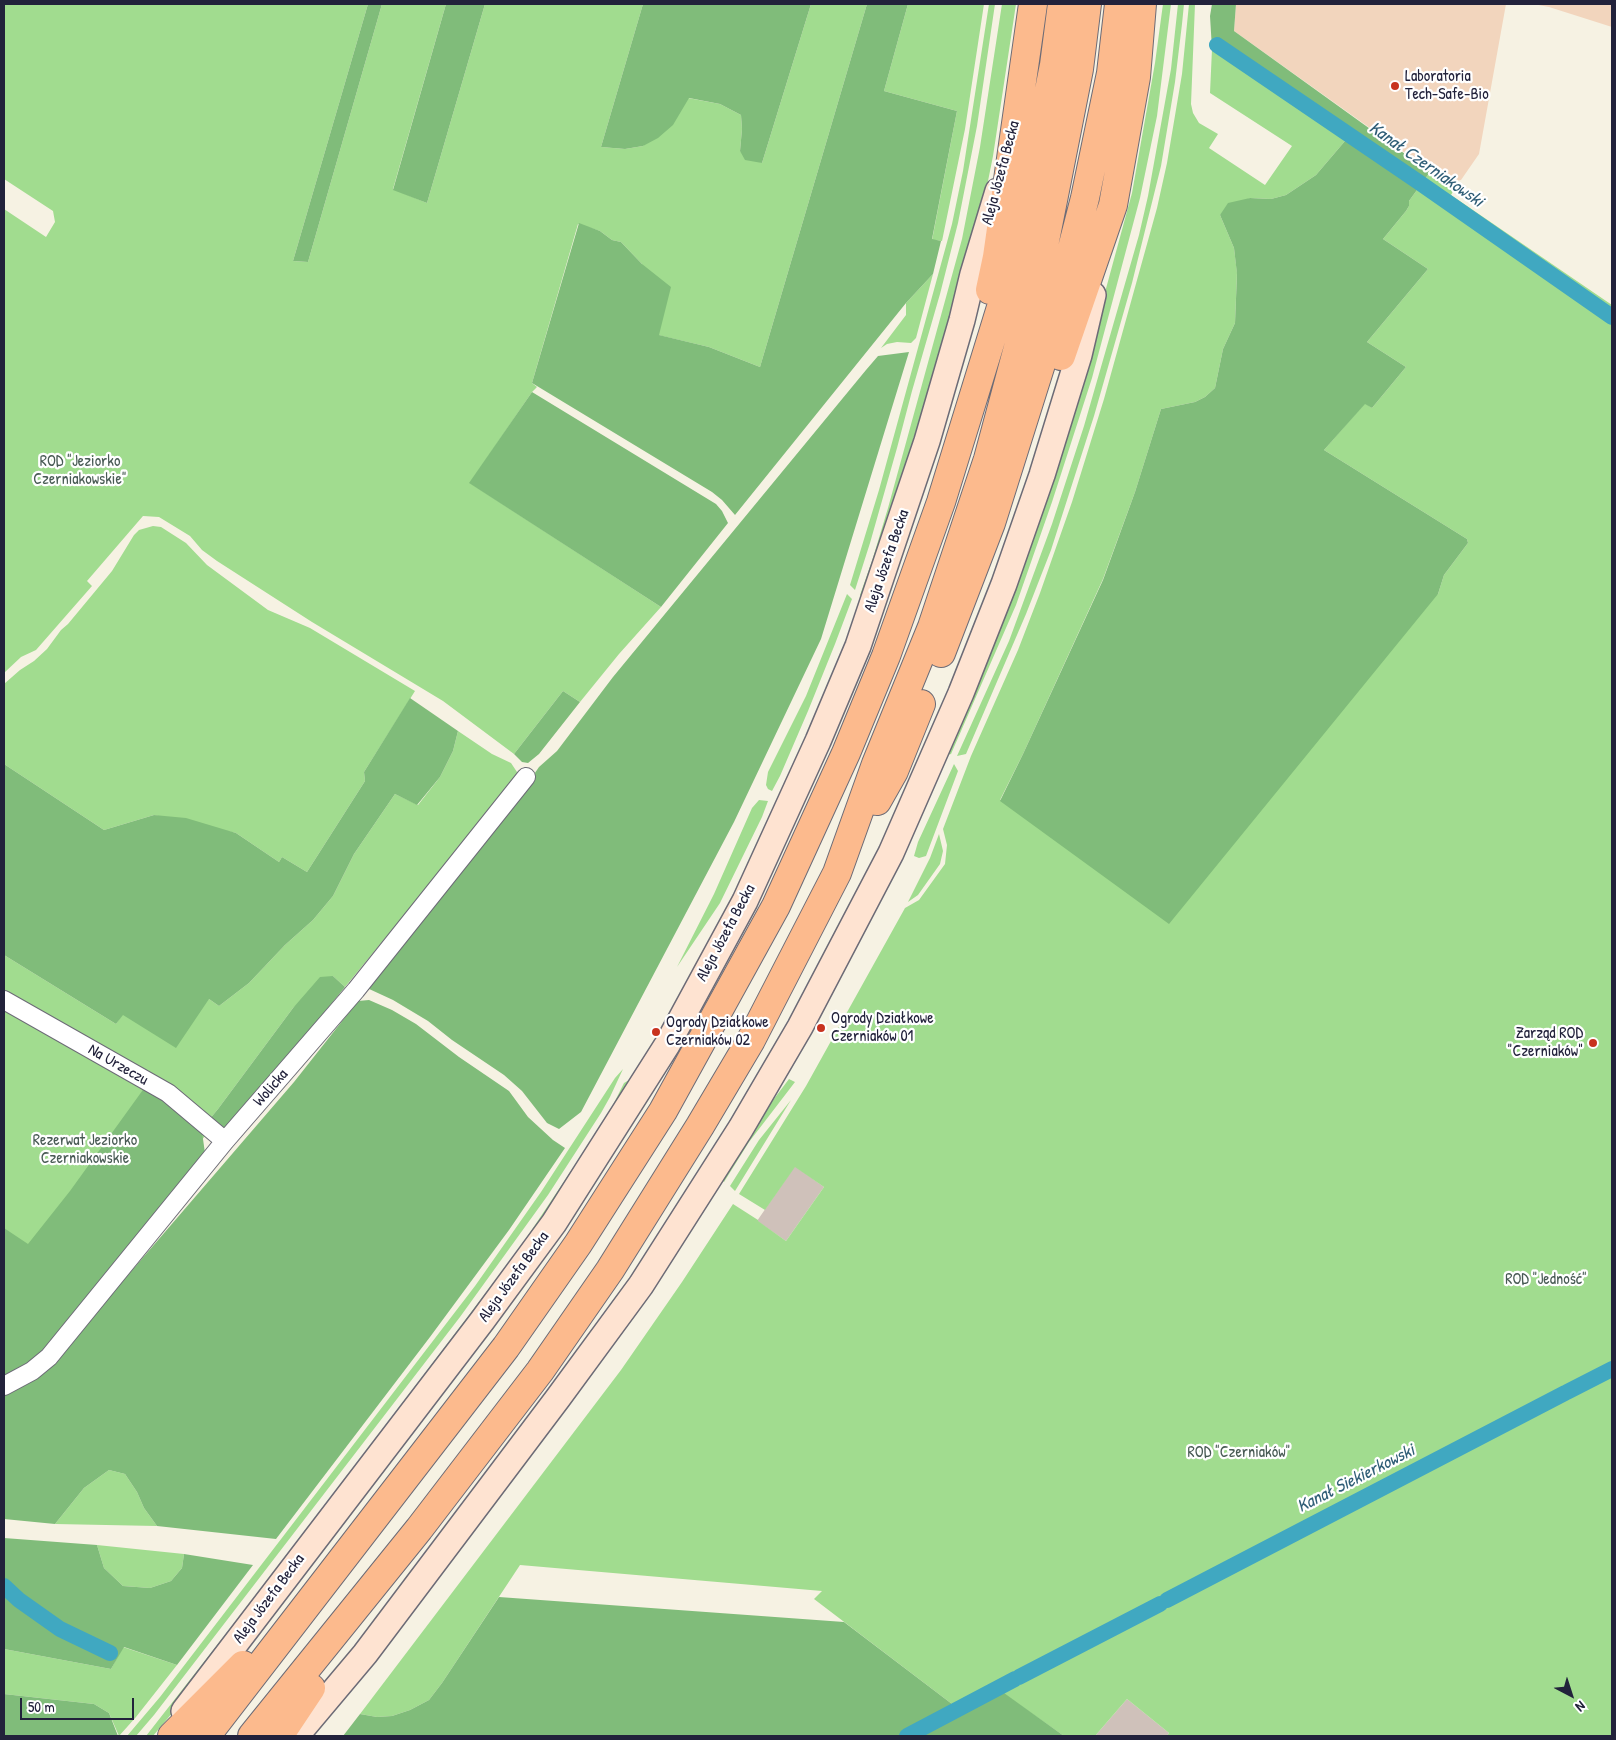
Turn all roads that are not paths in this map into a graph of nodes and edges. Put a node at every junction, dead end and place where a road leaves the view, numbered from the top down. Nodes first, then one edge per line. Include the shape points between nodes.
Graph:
1 (1033, 4) edge
2 (1062, 4) edge
3 (1087, 4) edge
4 (1119, 4) edge
5 (1142, 4) edge
6 (1013, 138) junction
7 (1042, 194) junction
8 (1113, 205) junction
9 (968, 410) junction
10 (991, 523) junction
11 (526, 777) dead end
12 (837, 873) junction
13 (4, 1000) edge
14 (225, 1141) junction
15 (4, 1386) edge
16 (320, 1588) junction
17 (372, 1588) junction
18 (163, 1736) edge
19 (172, 1736) edge
20 (206, 1736) edge
21 (252, 1736) edge
22 (279, 1736) edge
23 (296, 1736) edge

1 - 6 main road, Aleja Józefa Becka
2 - 7 main road, Aleja Józefa Becka
3 - 7 main road, Aleja Józefa Becka via 1079,69
4 - 10 main road via 1111,74 1085,198 1047,345
5 - 8 main road via 1136,77
6 - 9 main road via 996,257
6 - 18 main road, Aleja Józefa Becka via 927,441 858,646 745,900 666,1045 554,1222 484,1319
7 - 9 main road, Aleja Józefa Becka via 1015,262
7 - 12 main road, Aleja Józefa Becka via 1040,266 988,459 932,627 876,764
8 - 10 main road via 1045,400
8 - 23 main road via 1079,355 1004,584 961,693 891,853 800,1028 641,1285 365,1654
9 - 16 main road, Aleja Józefa Becka via 920,562 846,753 776,906 714,1022 663,1111 578,1244 506,1347
10 - 12 main road via 896,765
11 - 14 street, Wolicka via 356,990
12 - 17 main road, Aleja Józefa Becka via 751,1040 610,1270 540,1371
13 - 14 street, Na Urzeczu via 168,1093
14 - 15 street, Wolicka via 49,1356 32,1371
16 - 19 main road
16 - 20 main road, Aleja Józefa Becka
17 - 21 main road, Aleja Józefa Becka
17 - 22 main road

